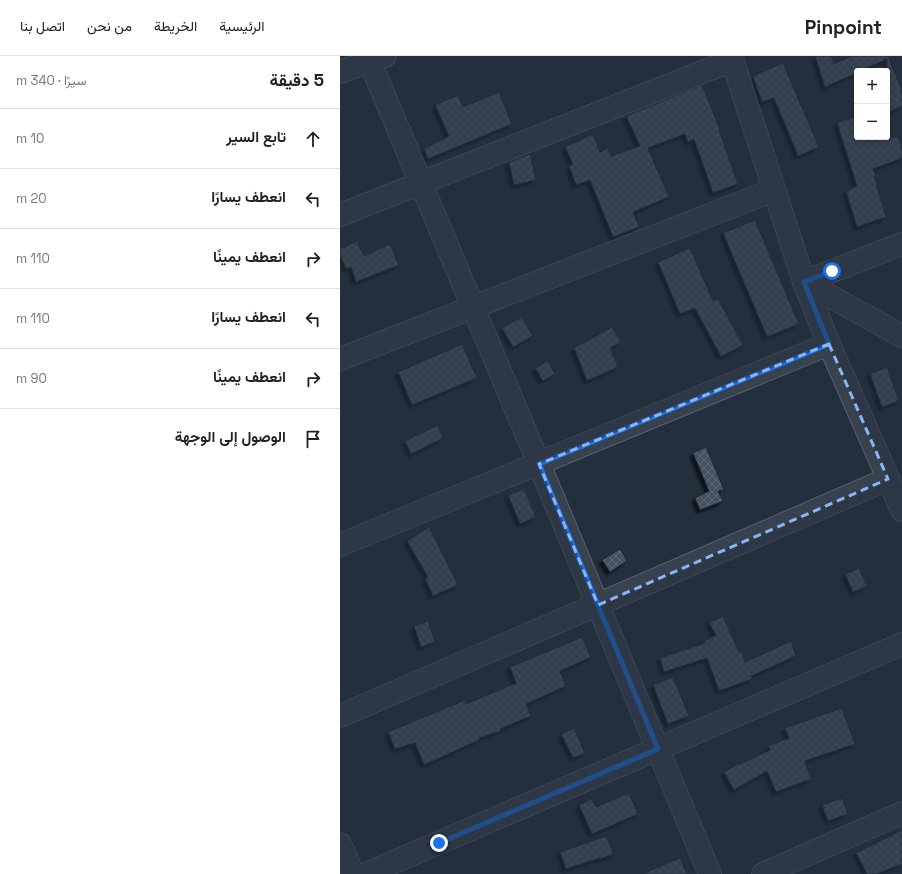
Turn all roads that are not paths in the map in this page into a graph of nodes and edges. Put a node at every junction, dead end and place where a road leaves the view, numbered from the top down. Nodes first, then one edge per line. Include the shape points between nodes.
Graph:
1 (732, 58) edge
2 (378, 59) edge
3 (340, 72) edge
4 (421, 184) junction
5 (774, 190) junction
6 (340, 216) edge
7 (902, 244) edge
8 (804, 282) junction
9 (473, 307) junction
10 (902, 336) edge
11 (829, 344) junction
12 (340, 360) edge
13 (539, 464) junction
14 (888, 479) junction
15 (902, 510) edge
16 (340, 545) edge
17 (598, 605) junction
18 (902, 644) edge
19 (340, 716) edge
20 (658, 749) junction
21 (902, 813) edge
22 (340, 844) edge
23 (353, 874) edge
24 (366, 874) edge
25 (710, 874) edge
26 (763, 874) edge

1 - 4 street
1 - 5 street
2 - 3 street
2 - 4 street
4 - 6 street
4 - 9 street
5 - 8 street
5 - 9 street
7 - 8 street
8 - 10 street
8 - 11 street
9 - 12 street
9 - 13 street
11 - 13 street
11 - 14 street
13 - 16 street
13 - 17 street
14 - 15 street
14 - 17 street
17 - 19 street
17 - 20 street
18 - 20 street
20 - 24 street
20 - 25 street
21 - 26 street
22 - 23 street

